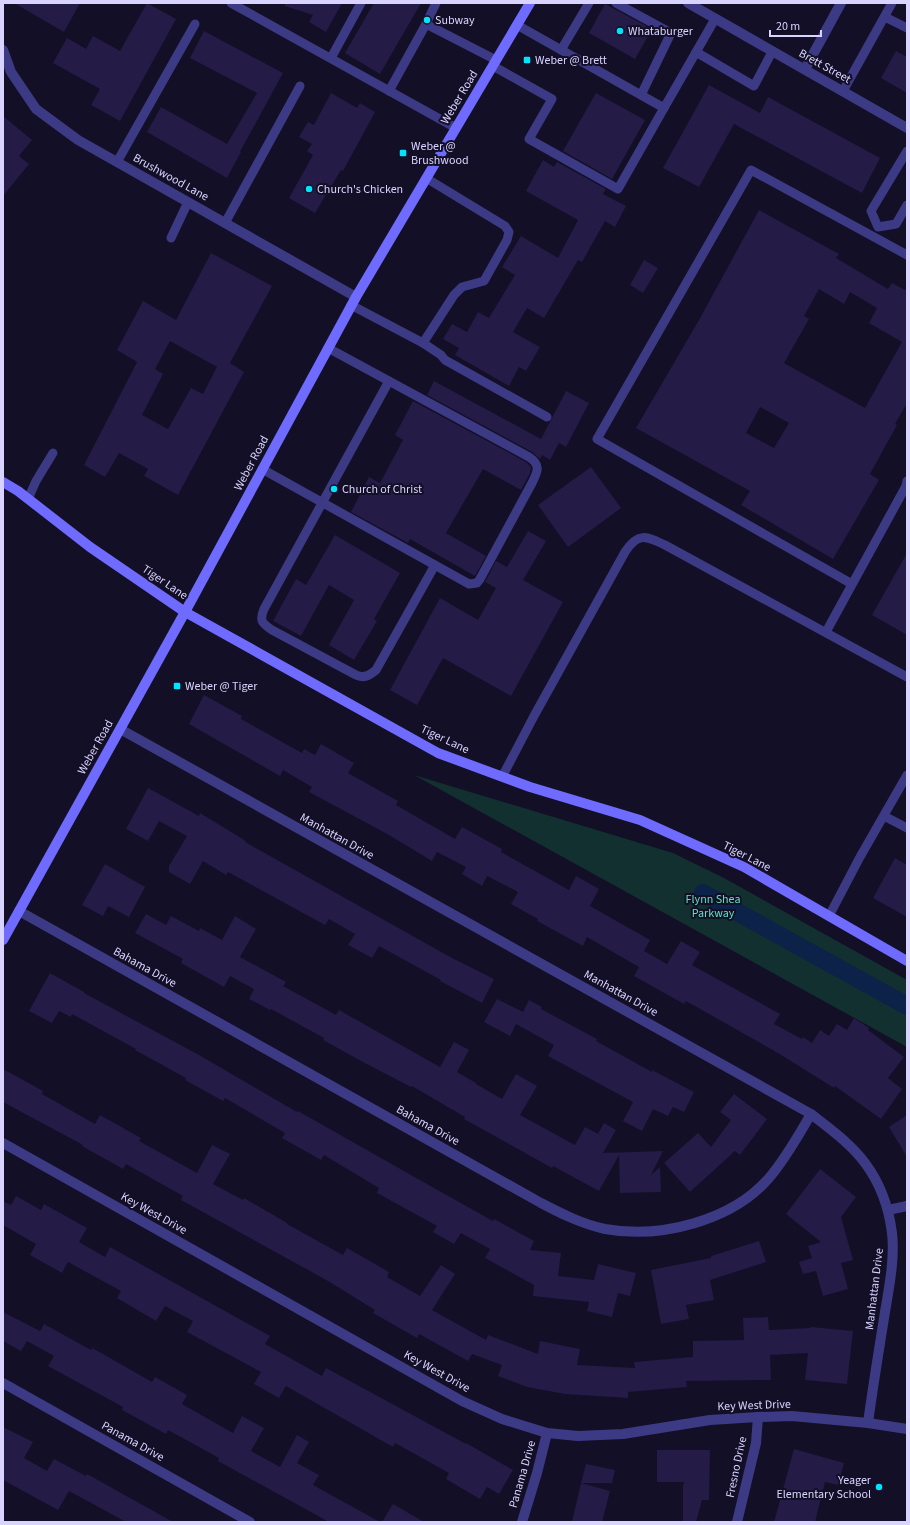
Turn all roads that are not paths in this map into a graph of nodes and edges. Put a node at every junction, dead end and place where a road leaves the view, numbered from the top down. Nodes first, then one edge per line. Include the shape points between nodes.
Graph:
1 (231, 3) edge
2 (361, 3) edge
3 (436, 3) edge
4 (530, 3) edge
5 (589, 3) edge
6 (616, 3) edge
7 (688, 3) edge
8 (841, 3) edge
9 (892, 3) edge
10 (885, 16) junction
11 (715, 19) junction
12 (195, 24) dead end
13 (426, 24) junction
14 (517, 25) junction
15 (907, 28) edge
16 (3, 50) edge
17 (561, 50) junction
18 (696, 52) junction
19 (772, 52) junction
20 (331, 58) junction
21 (494, 63) junction
22 (805, 70) junction
23 (12, 72) junction
24 (3, 79) edge
25 (300, 86) dead end
26 (389, 91) junction
27 (843, 91) junction
28 (641, 95) junction
29 (664, 108) junction
30 (456, 128) junction
31 (907, 128) edge
32 (907, 151) edge
33 (117, 162) junction
34 (426, 178) junction
35 (188, 202) junction
36 (907, 205) edge
37 (224, 223) junction
38 (878, 226) junction
39 (872, 236) junction
40 (171, 238) dead end
41 (907, 256) edge
42 (354, 301) junction
43 (423, 343) junction
44 (328, 348) junction
45 (389, 381) junction
46 (547, 417) dead end
47 (53, 453) dead end
48 (262, 469) junction
49 (907, 481) edge
50 (3, 482) edge
51 (28, 499) junction
52 (323, 503) junction
53 (435, 565) junction
54 (852, 584) junction
55 (185, 612) junction
56 (826, 632) junction
57 (907, 677) edge
58 (120, 729) junction
59 (907, 775) edge
60 (502, 777) junction
61 (884, 816) junction
62 (907, 828) edge
63 (19, 911) junction
64 (829, 916) junction
65 (3, 940) edge
66 (907, 961) edge
67 (811, 1114) junction
68 (3, 1143) edge
69 (907, 1206) edge
70 (888, 1210) junction
71 (3, 1383) edge
72 (758, 1417) junction
73 (868, 1423) junction
74 (907, 1429) edge
75 (547, 1433) junction
76 (250, 1522) edge
77 (522, 1522) edge
78 (737, 1522) edge

1 - 20 lane
2 - 20 lane
3 - 13 lane
4 - 14 main road, Weber Road
5 - 17 lane
6 - 28 lane via 671,33
7 - 11 street, Brett Street
8 - 22 street
9 - 10 lane
10 - 15 lane
10 - 27 lane
11 - 18 lane
11 - 19 street, Brett Street
12 - 33 lane
13 - 21 lane
13 - 26 lane
14 - 17 lane
14 - 21 main road, Weber Road
16 - 23 street, Brushwood Lane
17 - 28 lane
18 - 19 lane via 754,86
18 - 29 lane
19 - 22 street, Brett Street
20 - 26 lane
21 - 29 lane via 552,99 528,139 618,189
21 - 30 main road, Weber Road
22 - 27 street, Brett Street
23 - 24 street
23 - 33 street, Brushwood Lane via 36,109 78,140
25 - 37 lane
26 - 30 lane
27 - 31 street, Brett Street
28 - 29 lane
30 - 34 main road, Weber Road
32 - 38 lane via 871,211
33 - 35 street, Brushwood Lane
34 - 42 main road, Weber Road
34 - 43 lane via 505,226 509,232 484,281 462,287 454,295
35 - 37 street, Brushwood Lane
35 - 40 lane
36 - 38 lane via 896,224
37 - 42 street, Brushwood Lane
38 - 39 lane
39 - 41 lane
39 - 54 lane via 751,170 597,439
42 - 43 lane
42 - 44 main road, Weber Road
43 - 46 lane via 441,354 445,360
44 - 45 lane
44 - 48 main road, Weber Road
45 - 52 lane
45 - 53 lane via 529,457 537,465 537,473 532,483 477,583 469,584
47 - 51 lane
48 - 52 lane
48 - 55 main road, Weber Road
49 - 54 lane
50 - 51 main road, Tiger Lane
51 - 55 main road, Tiger Lane via 90,547
52 - 53 lane
52 - 53 lane via 261,616 264,624 272,630 360,677 371,675
54 - 56 lane
55 - 58 main road, Weber Road
55 - 60 main road, Tiger Lane via 438,753
56 - 57 lane
56 - 60 lane via 655,540 643,537 636,539 625,552
58 - 63 main road, Weber Road
58 - 67 street, Manhattan Drive
59 - 61 lane
60 - 64 main road, Tiger Lane via 640,820 744,867
61 - 62 lane
61 - 64 lane
63 - 65 main road, Weber Road
63 - 67 street, Bahama Drive via 541,1203 573,1219 606,1229 642,1232 677,1228 713,1216 744,1200 769,1179 790,1151
64 - 66 main road, Tiger Lane
67 - 70 street, Manhattan Drive via 844,1140 866,1163
68 - 75 street, Key West Drive via 462,1401
69 - 70 street
70 - 73 street, Manhattan Drive via 892,1235 891,1264
71 - 76 street, Panama Drive
72 - 73 street, Key West Drive via 792,1416
72 - 75 street, Key West Drive via 710,1420 624,1434 578,1436
72 - 78 street, Fresno Drive via 756,1443
73 - 74 street, Key West Drive
75 - 77 street, Panama Drive

